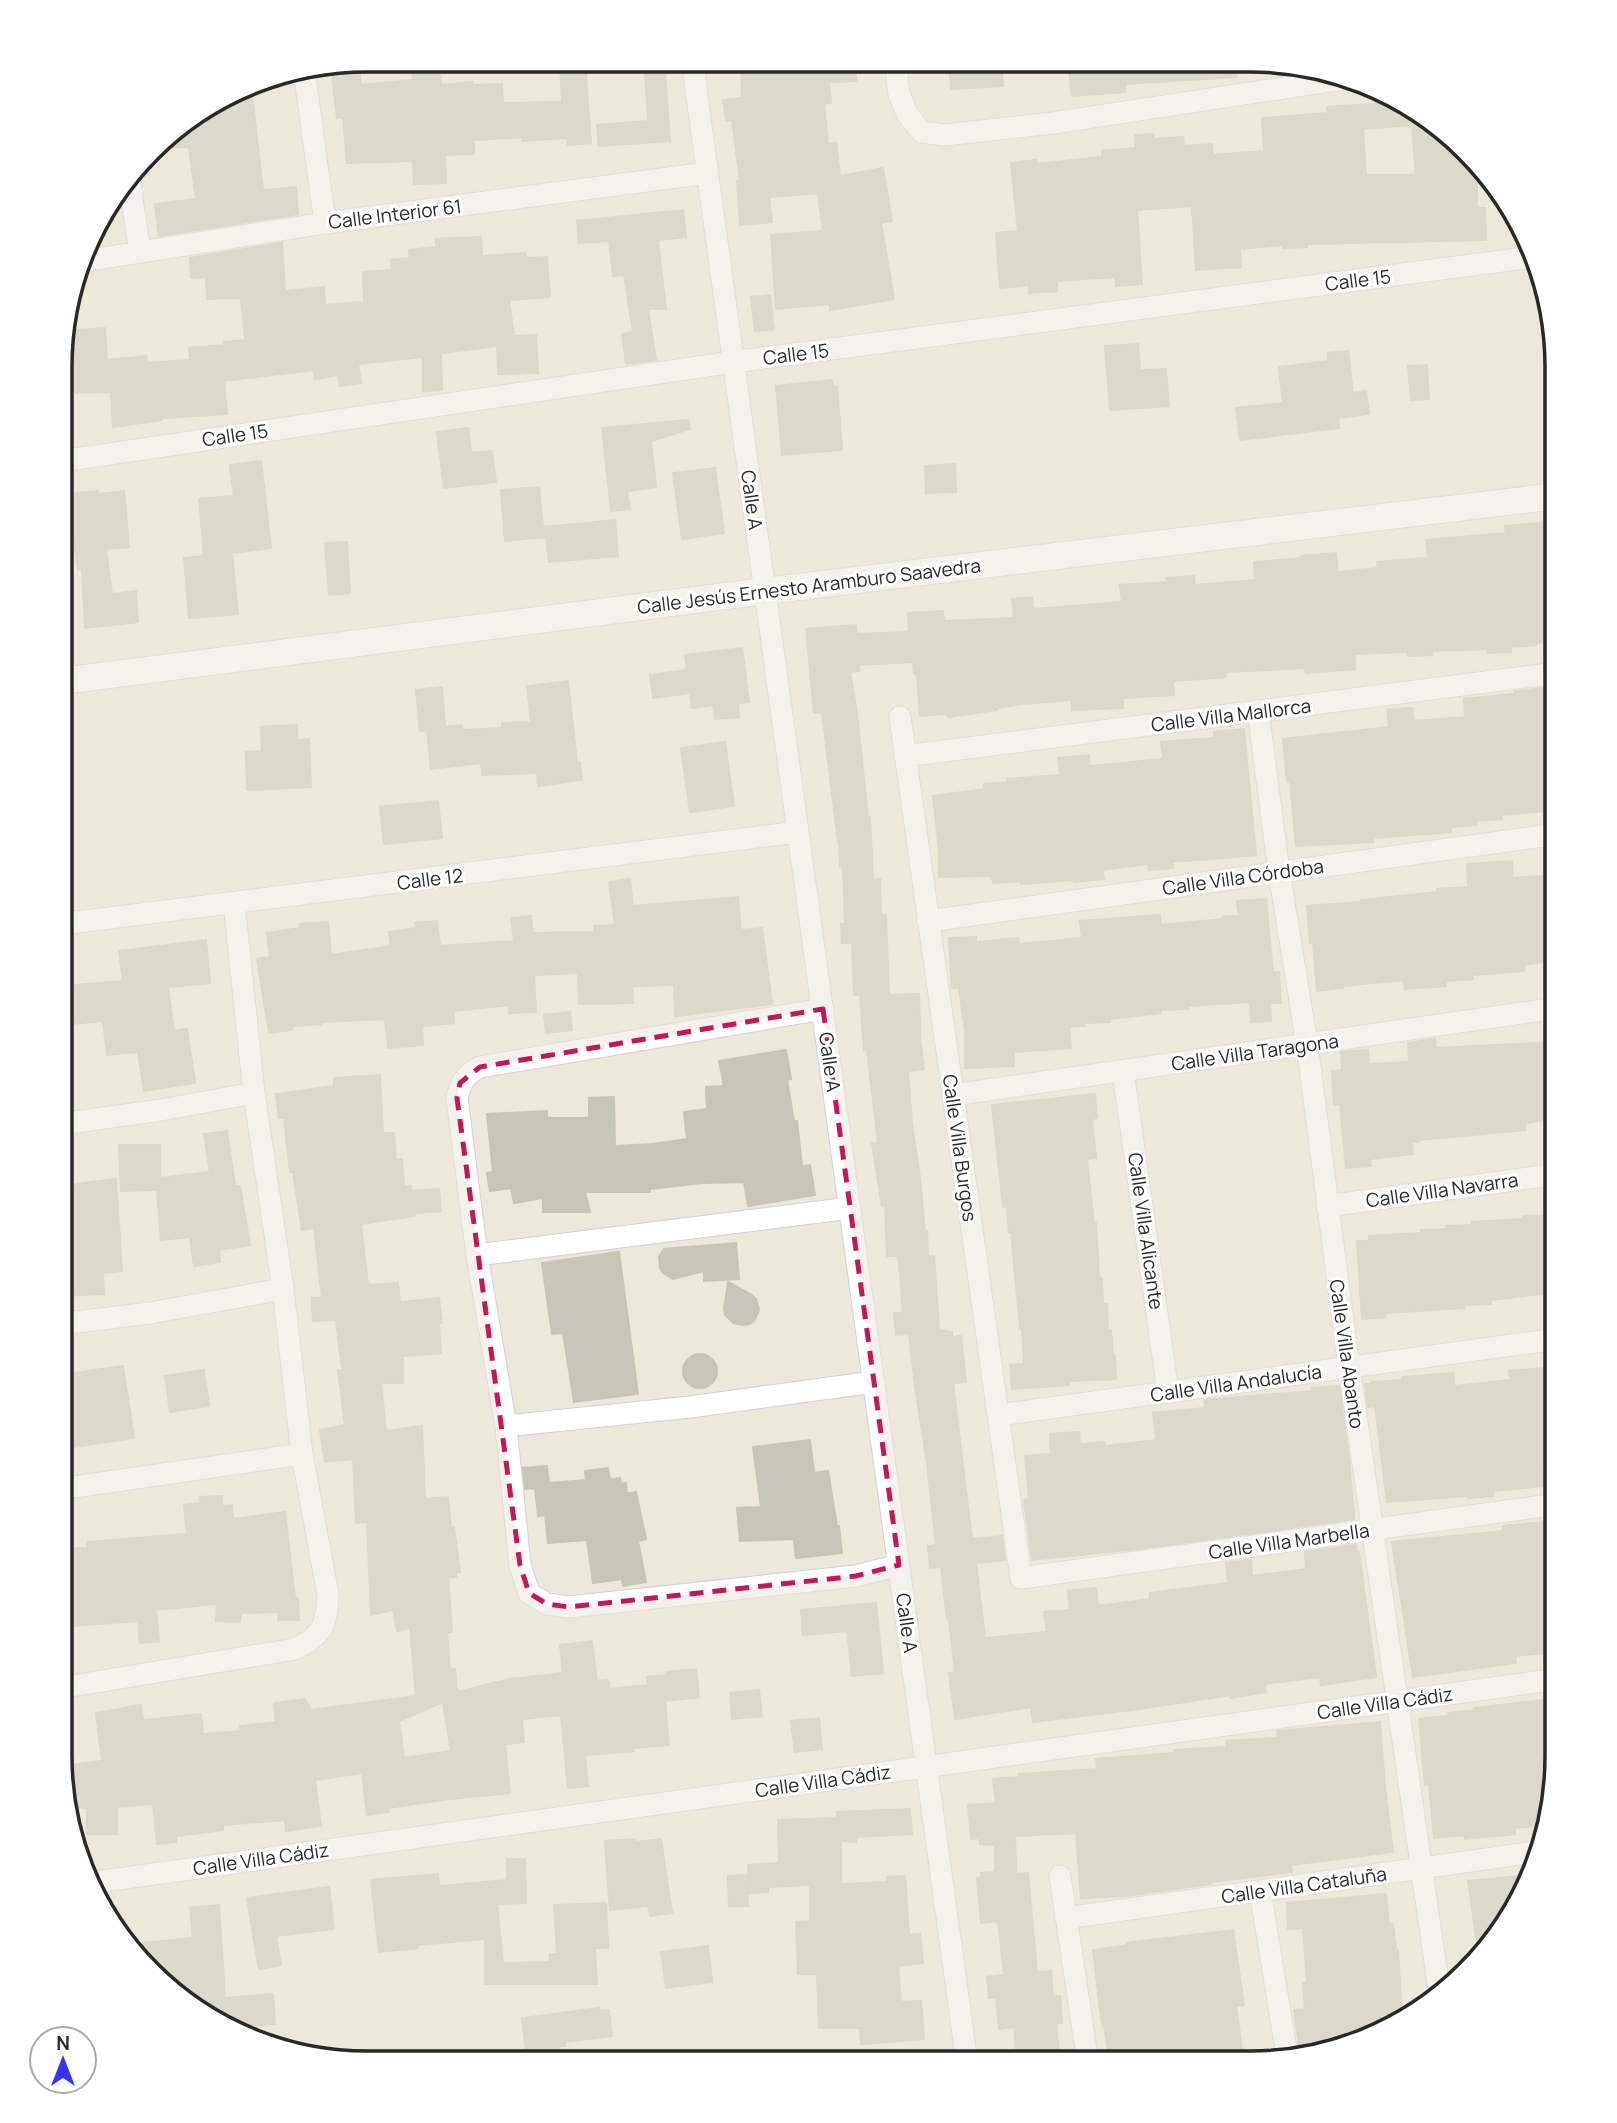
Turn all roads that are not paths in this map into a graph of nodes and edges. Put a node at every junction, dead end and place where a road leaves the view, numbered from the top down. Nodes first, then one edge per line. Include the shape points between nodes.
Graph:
1 (694, 72) edge
2 (896, 72) edge
3 (1295, 75) edge
4 (304, 78) edge
5 (1325, 82) edge
6 (1296, 86) junction
7 (707, 173) junction
8 (131, 190) edge
9 (325, 223) junction
10 (140, 252) junction
11 (1525, 258) edge
12 (92, 260) edge
13 (733, 362) junction
14 (72, 460) edge
15 (1545, 498) edge
16 (765, 591) junction
17 (1545, 675) edge
18 (72, 680) edge
19 (1258, 711) junction
20 (900, 718) dead end
21 (905, 756) junction
22 (798, 832) junction
23 (1545, 836) edge
24 (1279, 872) junction
25 (234, 903) junction
26 (928, 920) junction
27 (72, 923) edge
28 (822, 1009) junction
29 (1545, 1010) edge
30 (1307, 1044) junction
31 (1123, 1071) junction
32 (254, 1093) junction
33 (953, 1095) junction
34 (72, 1123) edge
35 (1545, 1176) edge
36 (1326, 1206) junction
37 (850, 1208) junction
38 (477, 1255) junction
39 (283, 1289) junction
40 (72, 1323) edge
41 (1545, 1341) edge
42 (1349, 1367) junction
43 (874, 1382) junction
44 (1168, 1392) junction
45 (998, 1415) junction
46 (506, 1426) junction
47 (302, 1454) junction
48 (72, 1487) edge
49 (1545, 1506) edge
50 (1373, 1530) junction
51 (899, 1565) junction
52 (1021, 1578) joint
53 (1545, 1681) edge
54 (72, 1686) edge
55 (1398, 1701) junction
56 (927, 1767) junction
57 (1529, 1853) edge
58 (1422, 1868) junction
59 (1060, 1876) dead end
60 (100, 1882) edge
61 (1260, 1891) junction
62 (1066, 1918) junction
63 (1438, 1983) edge
64 (1286, 2049) edge
65 (965, 2051) edge
66 (1086, 2051) edge

1 - 7 street, Calle A
2 - 6 street via 907,114 922,132 945,135
3 - 6 street
4 - 9 street
5 - 6 street
7 - 9 street, Calle Interior 61
7 - 13 street, Calle A
8 - 10 street
9 - 10 street, Calle Interior 61
10 - 12 street, Calle Interior 61
11 - 13 street, Calle 15
13 - 14 street, Calle 15
13 - 16 street, Calle A
15 - 16 street, Calle Jesús Ernesto Aramburo Saavedra
16 - 18 street, Calle Jesús Ernesto Aramburo Saavedra
16 - 22 street, Calle A
17 - 19 street, Calle Villa Mallorca
19 - 21 street, Calle Villa Mallorca
19 - 24 street, Calle Villa Abanto
20 - 21 street, Calle Villa Burgos
21 - 26 street, Calle Villa Burgos
22 - 25 street, Calle 12
22 - 28 street, Calle A
23 - 24 street, Calle Villa Córdoba
24 - 26 street, Calle Villa Córdoba
24 - 30 street, Calle Villa Abanto
25 - 27 street, Calle 12
25 - 32 street
26 - 33 street, Calle Villa Burgos
28 - 37 street, Calle A
28 - 38 street via 480,1067 468,1074 460,1083 457,1098
29 - 30 street, Calle Villa Taragona
30 - 31 street, Calle Villa Taragona
30 - 36 street, Calle Villa Abanto
31 - 33 street, Calle Villa Taragona
31 - 44 street, Calle Villa Alicante
32 - 34 street
32 - 39 street
33 - 45 street, Calle Villa Burgos
35 - 36 street, Calle Villa Navarra
36 - 42 street, Calle Villa Abanto
37 - 38 street
37 - 43 street, Calle A
38 - 46 street
39 - 40 street
39 - 47 street
41 - 42 street, Calle Villa Andalucía
42 - 44 street, Calle Villa Andalucía
42 - 50 street, Calle Villa Abanto
43 - 46 street via 690,1408
43 - 51 street, Calle A
44 - 45 street, Calle Villa Andalucía
45 - 52 street, Calle Villa Burgos
46 - 51 street via 520,1565 529,1593 547,1604 569,1606 856,1576
47 - 48 street
47 - 54 street via 328,1595 321,1632 295,1648
49 - 50 street, Calle Villa Marbella
50 - 52 street, Calle Villa Marbella
50 - 55 street, Calle Villa Abanto
51 - 56 street, Calle A
53 - 55 street, Calle Villa Cádiz
55 - 56 street, Calle Villa Cádiz
55 - 58 street, Calle Villa Abanto
56 - 60 street, Calle Villa Cádiz
56 - 65 street, Calle A
57 - 58 street, Calle Villa Cataluña
58 - 61 street, Calle Villa Cataluña
58 - 63 street, Calle Villa Abanto
59 - 62 street
61 - 62 street, Calle Villa Cataluña
61 - 64 street
62 - 66 street

